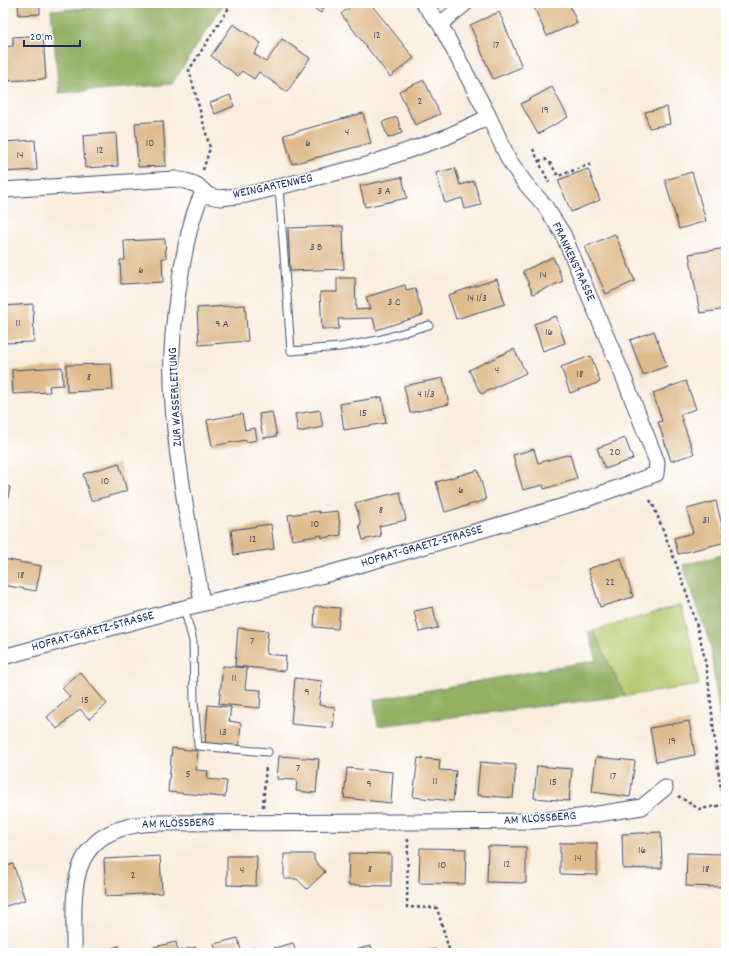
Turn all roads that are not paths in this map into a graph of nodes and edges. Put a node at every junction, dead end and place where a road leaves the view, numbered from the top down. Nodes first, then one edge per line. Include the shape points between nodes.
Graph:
1 (423, 3) edge
2 (466, 3) edge
3 (440, 24) junction
4 (489, 116) junction
5 (279, 187) junction
6 (200, 188) junction
7 (3, 190) edge
8 (429, 325) dead end
9 (656, 474) joint
10 (202, 603) junction
11 (184, 608) junction
12 (3, 657) edge
13 (268, 752) dead end
14 (665, 788) road end
15 (74, 953) edge

1 - 3 street, FRANKENSTRASSE
2 - 3 street
3 - 4 street, FRANKENSTRASSE
4 - 5 street, WEINGARTENWEG via 446,137 367,164
4 - 9 street, FRANKENSTRASSE via 509,160 563,234 657,462
5 - 6 street, WEINGARTENWEG via 220,198 209,196
5 - 8 lane via 291,350 340,347 378,340
6 - 7 street, WEINGARTENWEG via 175,179
6 - 10 street, ZUR WASSERLEITUNG via 183,258 172,352 176,438
9 - 10 street, HOFRAT-GRAETZ-STRASSE via 581,501 324,575
10 - 11 street, HOFRAT-GRAETZ-STRASSE
11 - 12 street, HOFRAT-GRAETZ-STRASSE
11 - 13 lane via 193,641 198,746
14 - 15 street, AM KLÖSSBERG via 642,807 579,817 503,822 158,823 126,827 98,840 82,859 75,881

